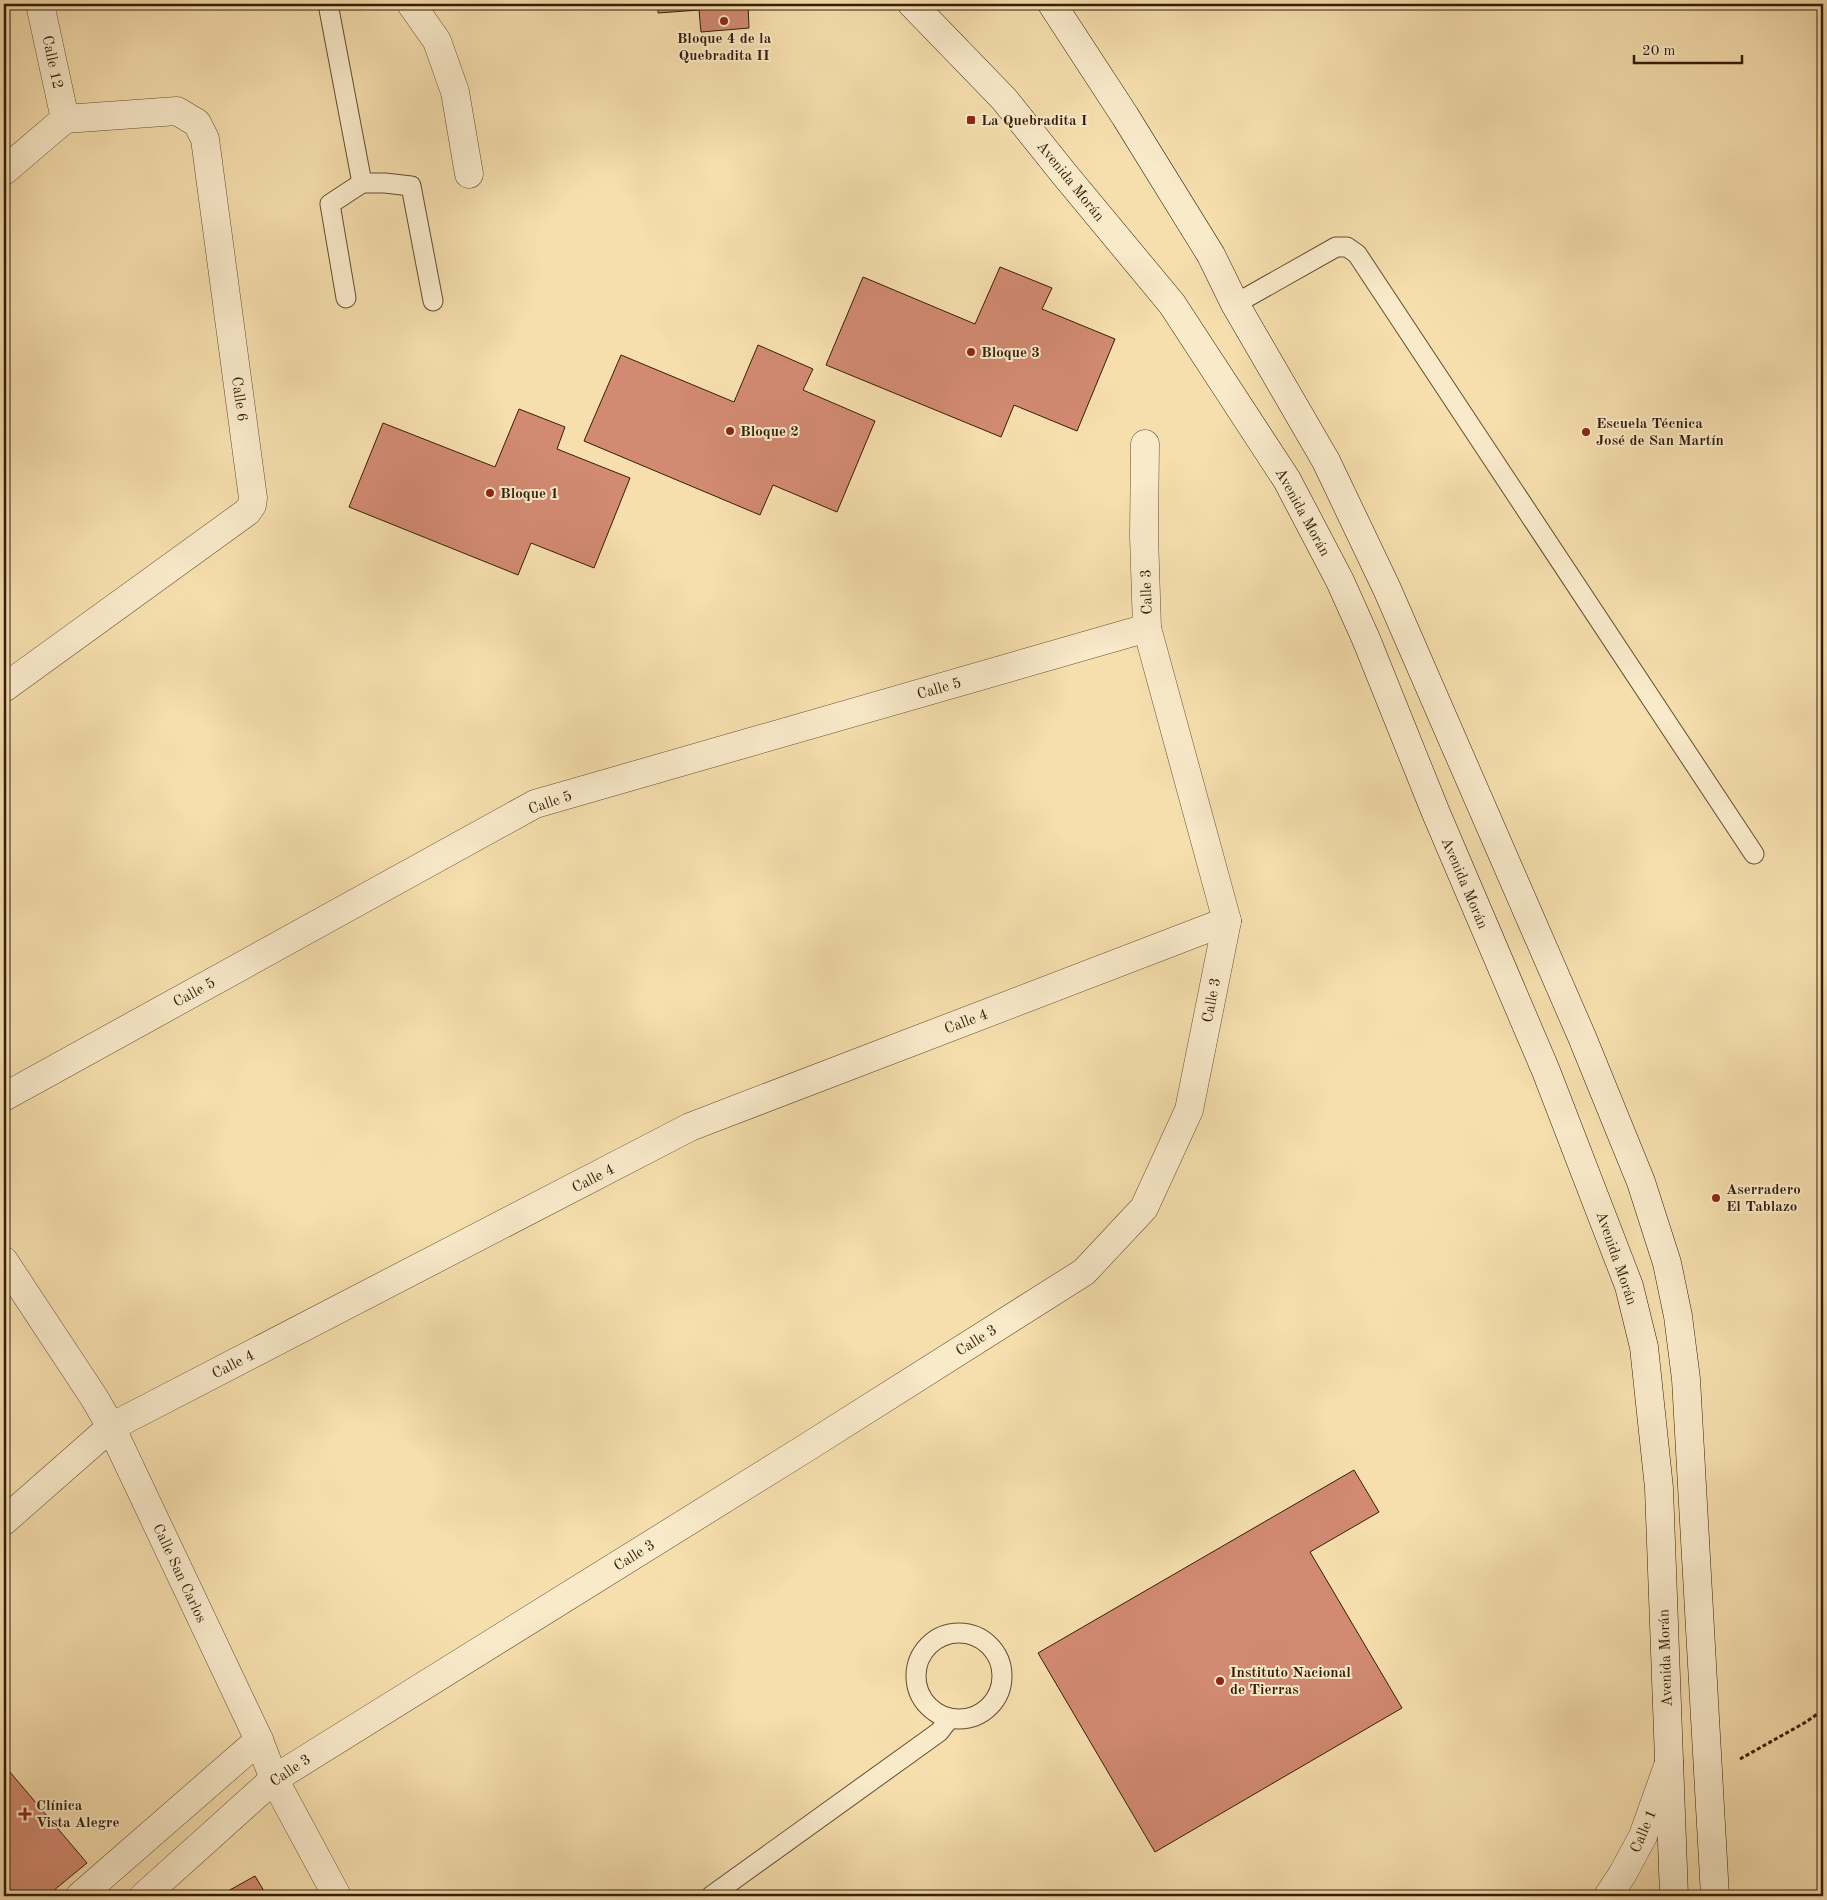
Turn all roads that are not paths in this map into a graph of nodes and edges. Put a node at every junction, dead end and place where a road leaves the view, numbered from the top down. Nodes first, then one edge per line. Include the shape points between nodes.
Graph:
1 (40, 4) edge
2 (328, 4) edge
3 (411, 4) edge
4 (912, 4) edge
5 (1052, 4) edge
6 (65, 119) junction
7 (4, 171) edge
8 (469, 174) dead end
9 (362, 183) junction
10 (346, 298) dead end
11 (433, 301) dead end
12 (1235, 304) junction
13 (1145, 444) dead end
14 (1147, 628) junction
15 (4, 688) edge
16 (1754, 854) dead end
17 (1227, 921) junction
18 (4, 1097) edge
19 (4, 1261) edge
20 (111, 1427) junction
21 (4, 1521) edge
22 (950, 1718) junction
23 (259, 1740) junction
24 (1669, 1762) junction
25 (274, 1779) junction
26 (80, 1896) edge
27 (144, 1896) edge
28 (337, 1896) edge
29 (711, 1896) edge
30 (1608, 1896) edge
31 (1674, 1896) edge
32 (1715, 1896) edge

1 - 6 street, Calle 12
2 - 9 lane
3 - 8 street via 438,41 455,92
4 - 24 street, Avenida Morán via 1004,99 1172,304 1287,480 1340,581 1366,639 1546,1071 1629,1286 1644,1347 1658,1478
5 - 12 street via 1211,255
6 - 7 street
6 - 15 street, Calle 6 via 177,111 197,123 205,139 253,498 247,512
9 - 10 lane via 330,204
9 - 11 lane via 411,186
12 - 16 lane via 1336,247 1347,247 1357,254
12 - 32 street via 1326,461 1386,588 1582,1037 1641,1182 1667,1262 1686,1379
13 - 14 street, Calle 3
14 - 17 street, Calle 3
14 - 18 street, Calle 5 via 535,804
17 - 20 street, Calle 4 via 690,1127
17 - 25 street, Calle 3 via 1189,1110 1144,1208 1084,1272
19 - 20 street, Calle San Carlos
20 - 21 street, Calle 4
20 - 23 street, Calle San Carlos
22 - 22 lane via 965,1719 979,1715 992,1705 1002,1679 1001,1664 994,1651 983,1641 967,1634 952,1634 938,1639 926,1649 917,1668 918,1690 922,1698 932,1710
22 - 29 lane via 939,1732
23 - 25 street, Calle San Carlos
23 - 26 street
24 - 30 street, Calle 1 via 1643,1836
24 - 31 street, Avenida Morán
25 - 27 street, Calle 3
25 - 28 street, Calle San Carlos

